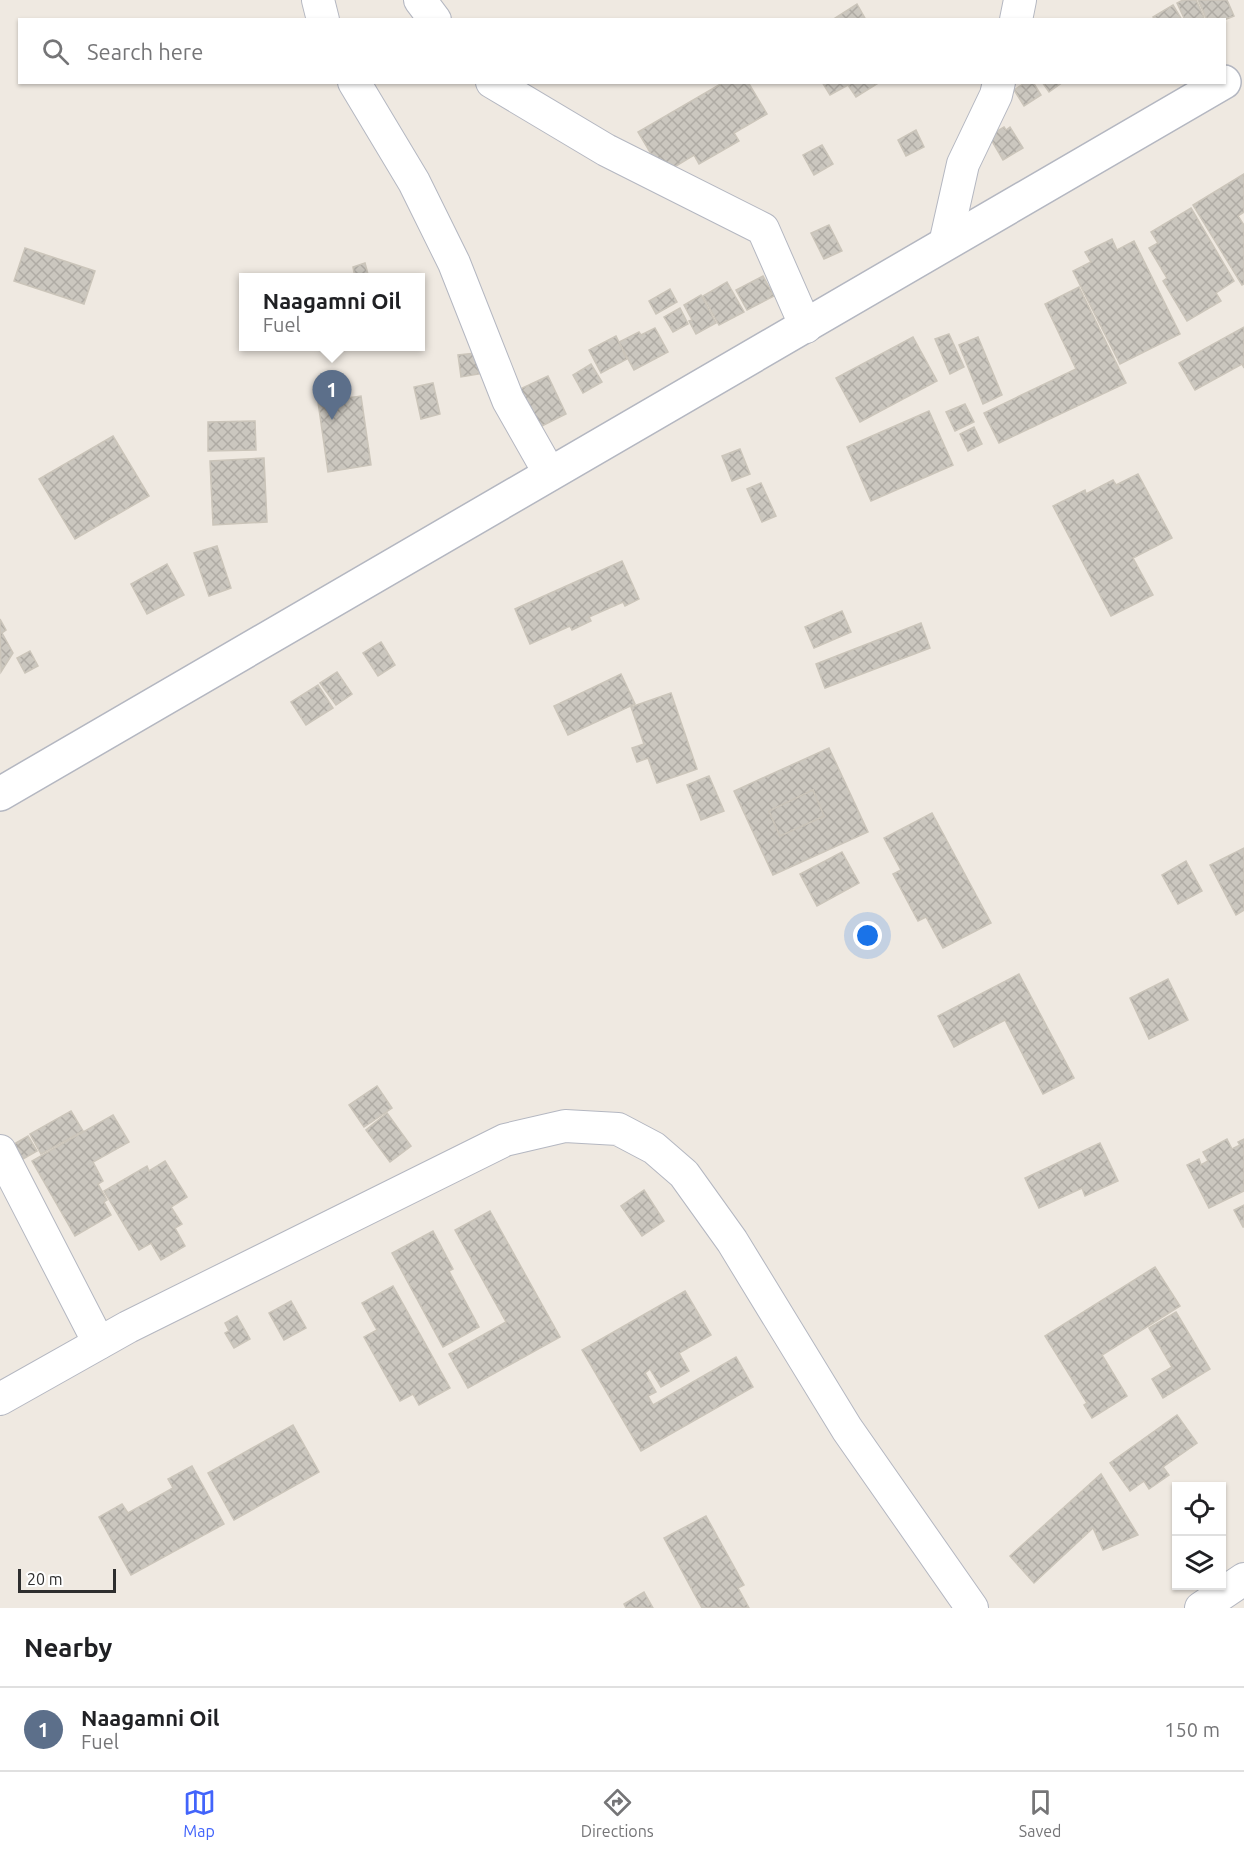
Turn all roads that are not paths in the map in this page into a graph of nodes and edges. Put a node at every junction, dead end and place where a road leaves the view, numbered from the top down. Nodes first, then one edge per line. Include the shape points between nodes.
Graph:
1 (318, 0) edge
2 (420, 0) edge
3 (1020, 0) edge
4 (322, 18) edge
5 (434, 18) edge
6 (1016, 18) edge
7 (1244, 71) edge
8 (1226, 81) edge
9 (355, 84) edge
10 (495, 84) edge
11 (999, 84) edge
12 (1221, 84) edge
13 (945, 244) junction
14 (806, 327) junction
15 (550, 474) junction
16 (0, 794) edge
17 (0, 1151) edge
18 (99, 1343) junction
19 (0, 1399) edge
20 (1244, 1579) edge
21 (972, 1608) edge
22 (1201, 1608) edge

1 - 4 street
2 - 5 street
3 - 6 street
7 - 8 main road
9 - 15 street via 414,182 454,263 508,400
10 - 14 street via 606,150 763,228
11 - 13 street via 963,164
12 - 13 main road
13 - 14 main road
14 - 15 main road
15 - 16 main road
17 - 18 street
18 - 19 street
18 - 21 street via 504,1140 565,1126 618,1129 654,1148 684,1174 732,1241 847,1428
20 - 22 street

